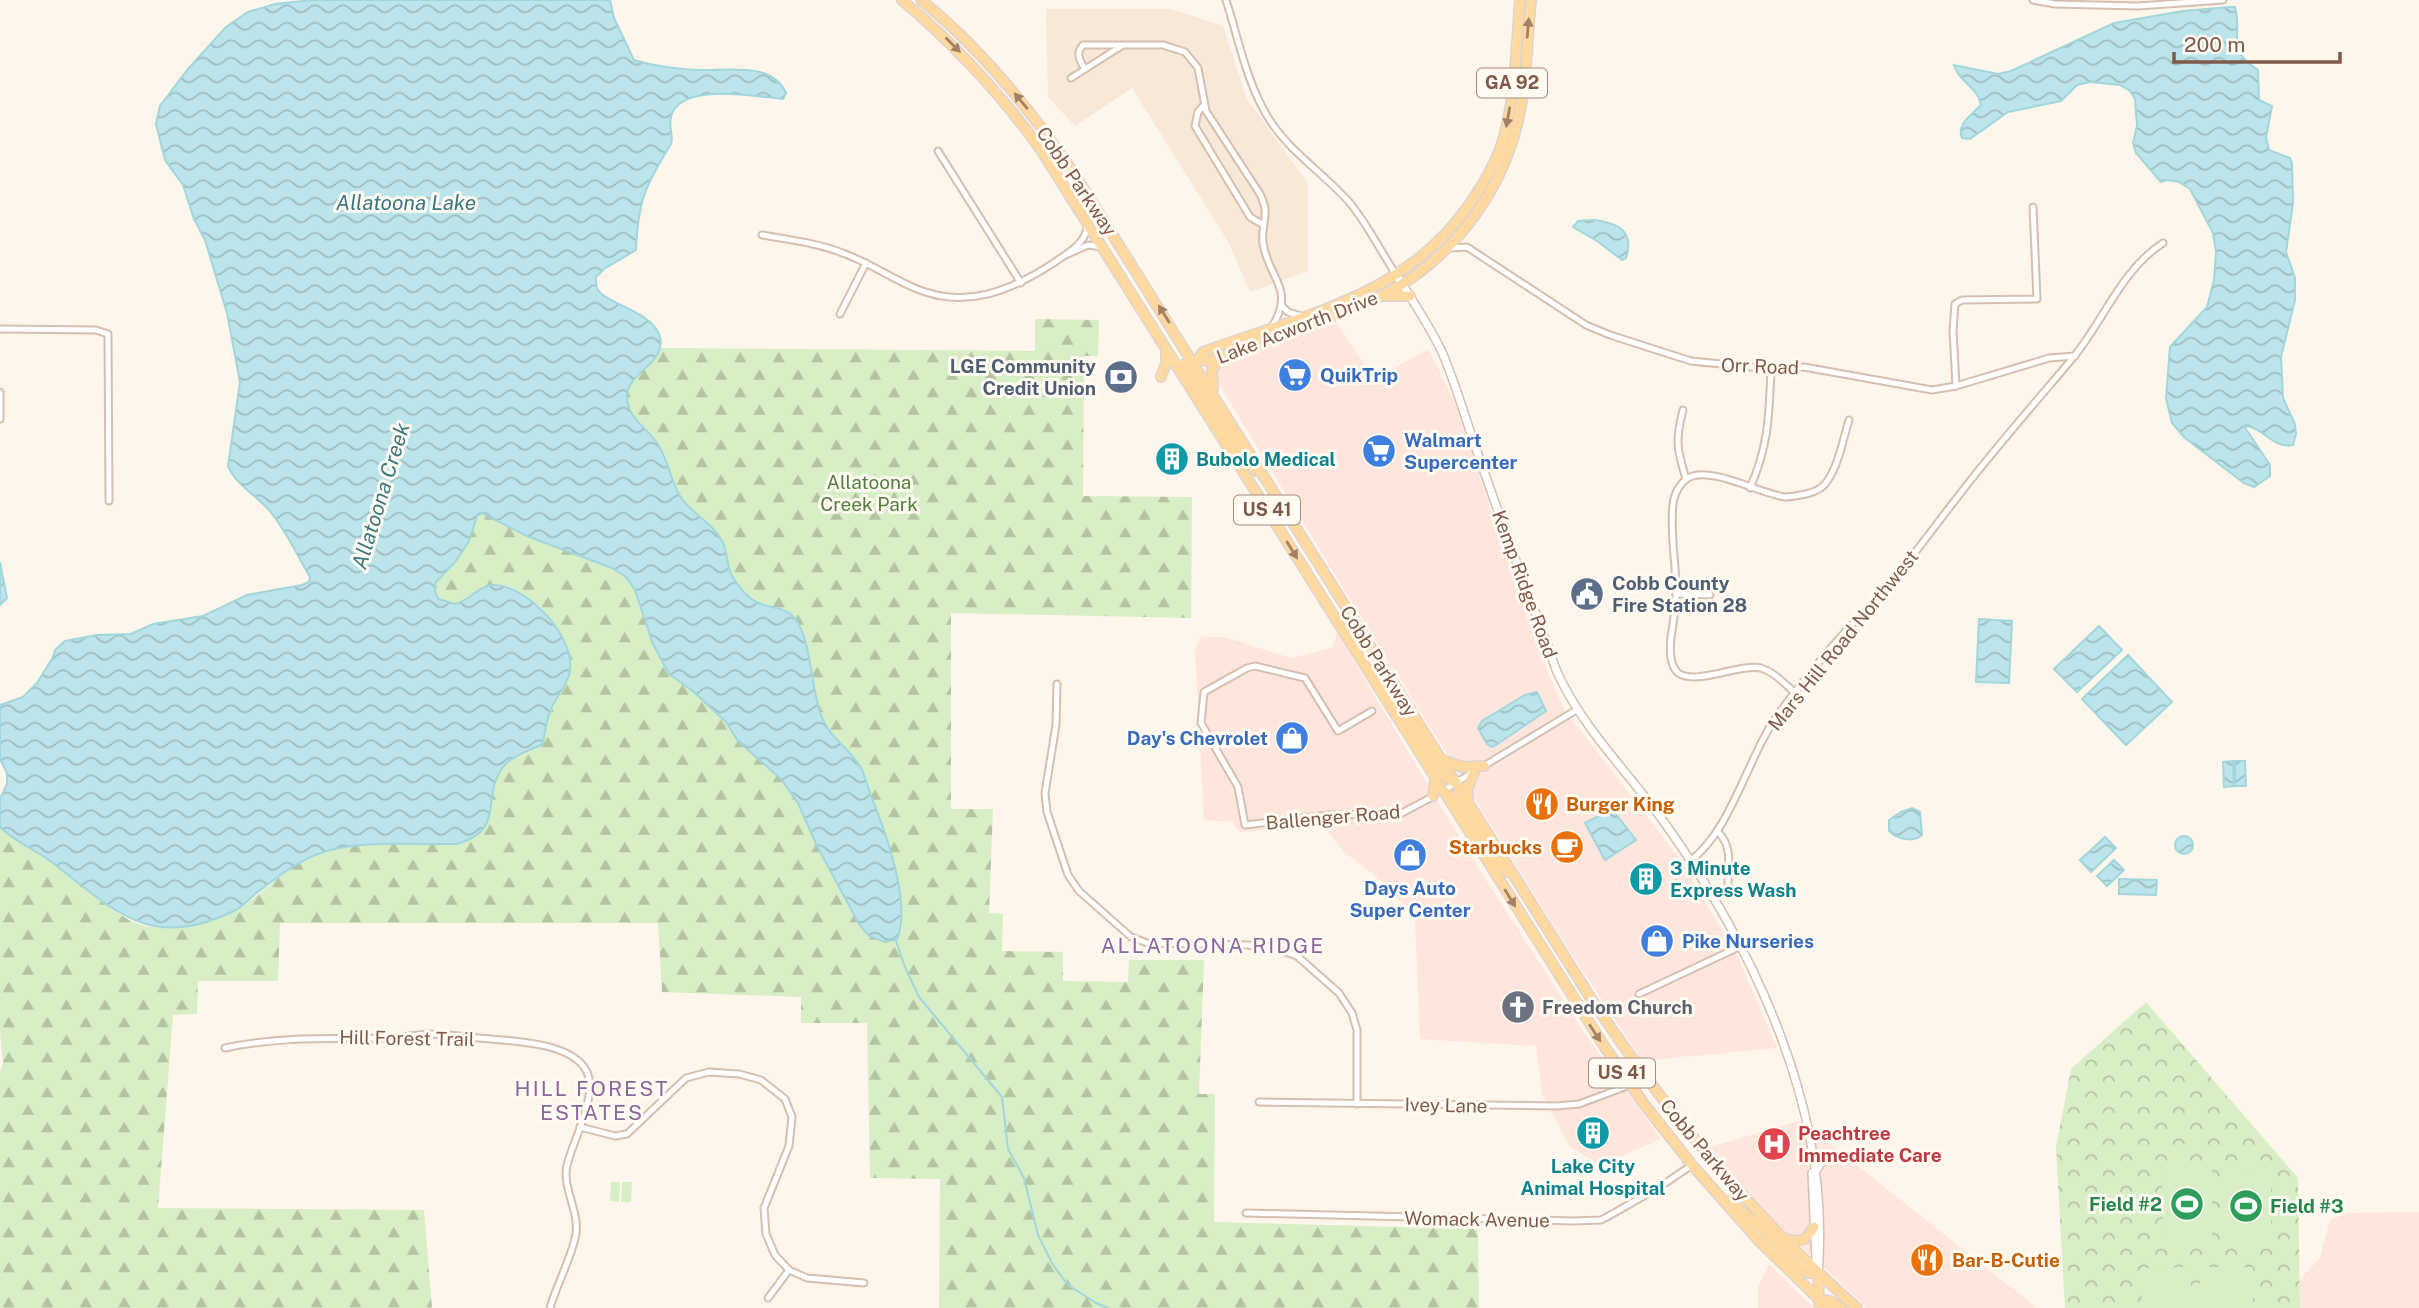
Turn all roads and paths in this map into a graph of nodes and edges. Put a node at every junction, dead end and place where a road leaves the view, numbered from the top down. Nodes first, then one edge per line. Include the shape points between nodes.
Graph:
1 (902, 0) edge
2 (921, 0) edge
3 (1226, 0) edge
4 (1520, 0) edge
5 (1531, 0) edge
6 (2033, 0) edge
7 (2223, 0) edge
8 (1123, 45) junction
9 (1085, 69) junction
10 (1071, 78) dead end
11 (1204, 105) junction
12 (939, 151) dead end
13 (2033, 207) dead end
14 (1087, 221) junction
15 (1262, 224) junction
16 (1464, 229) junction
17 (762, 235) dead end
18 (2163, 243) dead end
19 (1467, 247) junction
20 (1104, 249) junction
21 (1447, 249) junction
22 (1065, 256) junction
23 (866, 263) junction
24 (1400, 280) junction
25 (1021, 283) junction
26 (1409, 296) junction
27 (1380, 297) junction
28 (1282, 306) junction
29 (840, 314) dead end
30 (1302, 317) junction
31 (1272, 327) junction
32 (0, 329) edge
33 (113, 329) dead end
34 (108, 336) junction
35 (1165, 346) junction
36 (2075, 356) junction
37 (1219, 358) junction
38 (1189, 363) junction
39 (1771, 369) junction
40 (1161, 377) dead end
41 (1956, 386) junction
42 (0, 392) edge
43 (1220, 403) junction
44 (1682, 410) dead end
45 (0, 419) edge
46 (1849, 420) dead end
47 (1266, 479) junction
48 (1686, 480) junction
49 (1750, 488) junction
50 (109, 501) dead end
51 (1676, 594) junction
52 (1710, 595) dead end
53 (1373, 678) junction
54 (1057, 684) dead end
55 (1795, 693) junction
56 (1578, 709) junction
57 (1372, 711) dead end
58 (1440, 759) junction
59 (1484, 765) junction
60 (1474, 772) junction
61 (1435, 778) junction
62 (1456, 783) junction
63 (1443, 791) junction
64 (1433, 796) junction
65 (1468, 802) junction
66 (1718, 832) junction
67 (1689, 861) junction
68 (1728, 885) dead end
69 (1520, 886) junction
70 (1741, 946) junction
71 (1639, 994) dead end
72 (225, 1048) dead end
73 (1630, 1085) junction
74 (1259, 1102) dead end
75 (1357, 1104) junction
76 (580, 1128) junction
77 (1825, 1157) dead end
78 (1812, 1158) junction
79 (1692, 1165) junction
80 (1816, 1171) junction
81 (1715, 1191) junction
82 (1246, 1213) dead end
83 (1814, 1227) junction
84 (1784, 1239) junction
85 (789, 1270) junction
86 (1818, 1273) junction
87 (864, 1283) dead end
88 (768, 1298) dead end
89 (1819, 1304) edge
90 (550, 1308) edge
91 (1828, 1308) edge
92 (1841, 1308) edge
93 (1857, 1308) edge

1 -> 14 main road, Cobb Parkway / US 41 via 952,44 1001,97
38 -> 2 main road, Cobb Parkway / US 41 via 1093,202 1039,124 982,57
3 - 24 street via 1270,121 1350,204
4 -> 24 main road, Lake Acworth Drive / GA 92 via 1502,144 1458,221
16 -> 5 main road, Lake Acworth Drive / GA 92 via 1495,182 1512,144 1522,101
6 - 7 street via 2138,6
8 - 9 street
8 - 9 street via 1083,45 1078,56
8 - 11 street via 1163,45 1185,52 1198,68
9 - 10 street
11 - 15 street via 1260,194 1265,208
11 - 15 street via 1195,126 1250,217
12 - 25 street
13 - 41 street via 2038,299 1962,300 1955,304
14 - 20 main road, Cobb Parkway / US 41
14 - 22 street via 1084,239
15 - 28 street via 1263,246 1280,284
16 - 19 street
16 - 21 main road, Lake Acworth Drive / GA 92
17 - 23 street via 821,246
18 - 36 street, Mars Hill Road Northwest via 2115,292
19 - 21 street
19 - 39 street, Orr Road via 1586,325 1610,335 1691,361
20 - 22 street via 1087,245
20 - 35 main road, Cobb Parkway / US 41
21 - 24 main road, Lake Acworth Drive / GA 92 via 1429,266
22 - 25 street
23 - 25 street via 916,289 944,297 983,296
23 - 29 street
24 - 26 street, Kemp Ridge Road
24 - 27 main road, Lake Acworth Drive / GA 92
24 - 30 main road, Lake Acworth Drive / GA 92
26 - 27 main road
26 - 56 street, Kemp Ridge Road via 1449,370 1530,601 1558,673
27 - 37 main road, Lake Acworth Drive / GA 92
28 - 30 street
28 - 31 street
30 - 31 main road, Lake Acworth Drive / GA 92
31 - 38 main road, Lake Acworth Drive / GA 92 via 1203,352
32 - 34 street via 96,330
33 - 34 street
34 - 50 street
35 - 38 main road, Cobb Parkway / US 41
35 - 40 main road
36 - 41 street, Orr Road via 2049,358
36 - 55 street, Mars Hill Road Northwest via 1872,606
37 - 38 main road, Lake Acworth Drive / GA 92
37 - 43 main road via 1211,378
38 - 43 main road, Cobb Parkway / US 41
38 - 47 main road via 1237,448
38 -> 53 main road, Cobb Parkway / US 41
39 - 41 street, Orr Road via 1804,367 1922,390
39 - 49 street via 1769,423
42 - 45 street
43 - 47 main road, Cobb Parkway / US 41
44 - 48 street via 1677,444
46 - 49 street via 1835,467 1823,487 1792,497
47 - 58 main road, Cobb Parkway / US 41
48 - 49 street via 1710,474
48 - 51 street via 1673,501
51 - 52 street
51 - 55 street via 1670,648 1676,671 1693,676 1760,668
53 - 61 main road, Cobb Parkway / US 41
53 - 62 main road via 1399,707 1440,772
54 - 75 street via 1047,812 1068,874 1079,891 1131,937 1147,943 1248,945 1297,956 1339,992 1352,1013 1357,1030
55 - 66 street, Mars Hill Road Northwest via 1759,745
56 - 59 street, Ballenger Road
56 - 67 street, Kemp Ridge Road via 1643,792
57 - 64 street, Ballenger Road via 1338,730 1305,678 1255,666 1204,692 1202,723 1238,787 1245,825 1402,813
58 - 59 main road via 1462,767
58 - 62 main road, Cobb Parkway / US 41
59 - 60 street, Ballenger Road
60 - 62 street, Ballenger Road
60 - 65 main road
61 - 63 main road, Cobb Parkway / US 41
61 - 64 main road
62 - 63 street, Ballenger Road
62 - 65 main road, Cobb Parkway / US 41
63 - 64 street, Ballenger Road
63 - 69 main road via 1458,800 1487,848
63 -> 73 main road, Cobb Parkway / US 41
65 - 69 main road, Cobb Parkway / US 41
66 - 67 street, Mars Hill Road Northwest
66 - 68 street via 1728,850
67 - 70 street
69 - 84 main road, Cobb Parkway / US 41 via 1634,1062 1720,1171
70 - 71 street
70 - 78 street via 1795,1076
72 - 76 street, Hill Forest Trail via 308,1037 432,1034 536,1044 567,1054 588,1074 589,1092
73 - 75 street, Ivey Lane via 1557,1106
73 - 79 main road, Cobb Parkway / US 41
74 - 75 street, Ivey Lane
76 - 85 street via 615,1136 628,1133 686,1078 709,1072 761,1080 785,1099 792,1116 789,1146 764,1208 766,1234 775,1255
76 - 90 street, Hill Forest Trail via 566,1178 576,1235
77 - 80 street
78 - 80 street
78 - 83 street
79 - 81 main road, Cobb Parkway / US 41
79 - 82 street, Womack Avenue via 1601,1220
80 - 86 street via 1821,1246
81 - 86 main road via 1749,1217 1800,1269
81 - 89 main road, Cobb Parkway / US 41
83 - 84 main road via 1801,1241
83 - 86 street
84 - 86 main road, Cobb Parkway / US 41
85 - 87 street via 822,1281
85 - 88 street
86 - 89 main road
86 - 93 main road, Cobb Parkway / US 41
89 - 91 main road, Cobb Parkway / US 41
89 - 92 main road via 1830,1301

